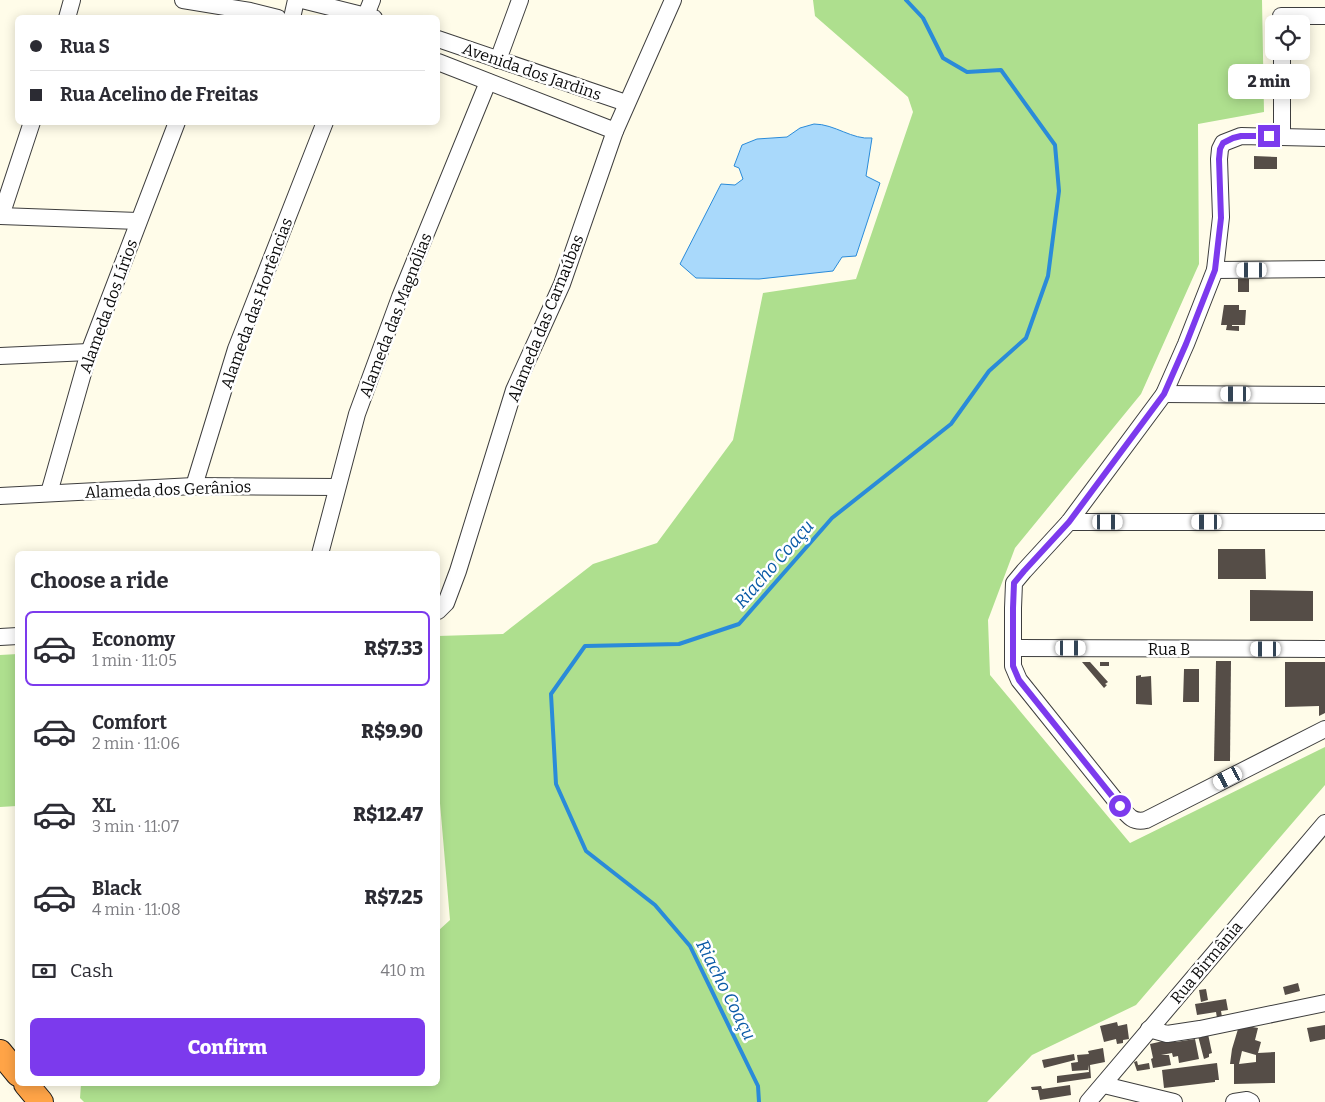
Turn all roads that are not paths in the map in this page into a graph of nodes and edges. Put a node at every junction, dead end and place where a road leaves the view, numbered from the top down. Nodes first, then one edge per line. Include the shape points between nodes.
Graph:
1 (72, 0) edge
2 (183, 0) edge
3 (296, 0) edge
4 (302, 0) edge
5 (520, 0) edge
6 (673, 0) edge
7 (371, 11) edge
8 (221, 12) edge
9 (1281, 13) edge
10 (68, 15) edge
11 (266, 15) edge
12 (293, 15) edge
13 (1325, 16) edge
14 (440, 41) edge
15 (498, 60) junction
16 (1282, 60) edge
17 (440, 63) edge
18 (488, 82) junction
19 (626, 103) junction
20 (31, 125) edge
21 (176, 125) edge
22 (323, 125) edge
23 (615, 131) junction
24 (1282, 136) junction
25 (1325, 138) edge
26 (0, 216) edge
27 (138, 221) junction
28 (1325, 269) edge
29 (1215, 270) junction
30 (89, 352) junction
31 (0, 356) edge
32 (1164, 394) junction
33 (1325, 395) edge
34 (194, 486) junction
35 (337, 487) junction
36 (49, 493) junction
37 (0, 496) edge
38 (1069, 522) junction
39 (1325, 522) edge
40 (321, 551) edge
41 (440, 609) edge
42 (15, 636) edge
43 (0, 637) edge
44 (1013, 648) junction
45 (1325, 649) edge
46 (1325, 729) edge
47 (1325, 823) edge
48 (1325, 1003) edge
49 (1149, 1029) junction
50 (0, 1052) edge
51 (15, 1070) edge
52 (1104, 1085) junction
53 (28, 1086) edge
54 (41, 1102) edge
55 (1088, 1102) edge
56 (1174, 1102) edge
57 (1234, 1102) edge
58 (1251, 1102) edge

1 - 10 street
2 - 8 street
3 - 12 street
4 - 7 street
5 - 15 street
6 - 19 street, Alameda das Carnaúbas
8 - 11 street via 250,11
9 - 13 street
14 - 15 street, Avenida dos Jardins
15 - 19 street, Avenida dos Jardins
16 - 24 street
17 - 18 street, Avenida dos Jardins
18 - 23 street, Avenida dos Jardins
18 - 35 street, Alameda das Magnólias via 400,297 360,405
19 - 23 street, Alameda das Carnaúbas
20 - 26 street
21 - 27 street, Alameda dos Lírios
22 - 34 street, Alameda das Hortências via 236,349
23 - 41 street, Alameda das Carnaúbas via 562,284 514,390 450,592
24 - 25 street
24 - 29 street via 1241,136 1223,143 1219,159 1221,218
26 - 27 street
27 - 30 street, Alameda dos Lírios
28 - 29 street
29 - 32 street
30 - 31 street
30 - 36 street, Alameda dos Lírios
32 - 33 street
32 - 38 street
34 - 35 street, Alameda dos Gerânios
34 - 36 street, Alameda dos Gerânios
35 - 40 street, Alameda das Magnólias
36 - 37 street, Alameda dos Gerânios
38 - 39 street
38 - 44 street via 1014,583
42 - 43 street
44 - 45 street, Rua B
44 - 46 street via 1013,666 1019,680 1132,819 1146,820
47 - 49 street, Rua Birmânia
48 - 49 street via 1167,1034
49 - 52 street, Rua Birmânia
50 - 51 highway
52 - 55 street, Rua Birmânia
52 - 56 street
53 - 54 highway
57 - 58 street

